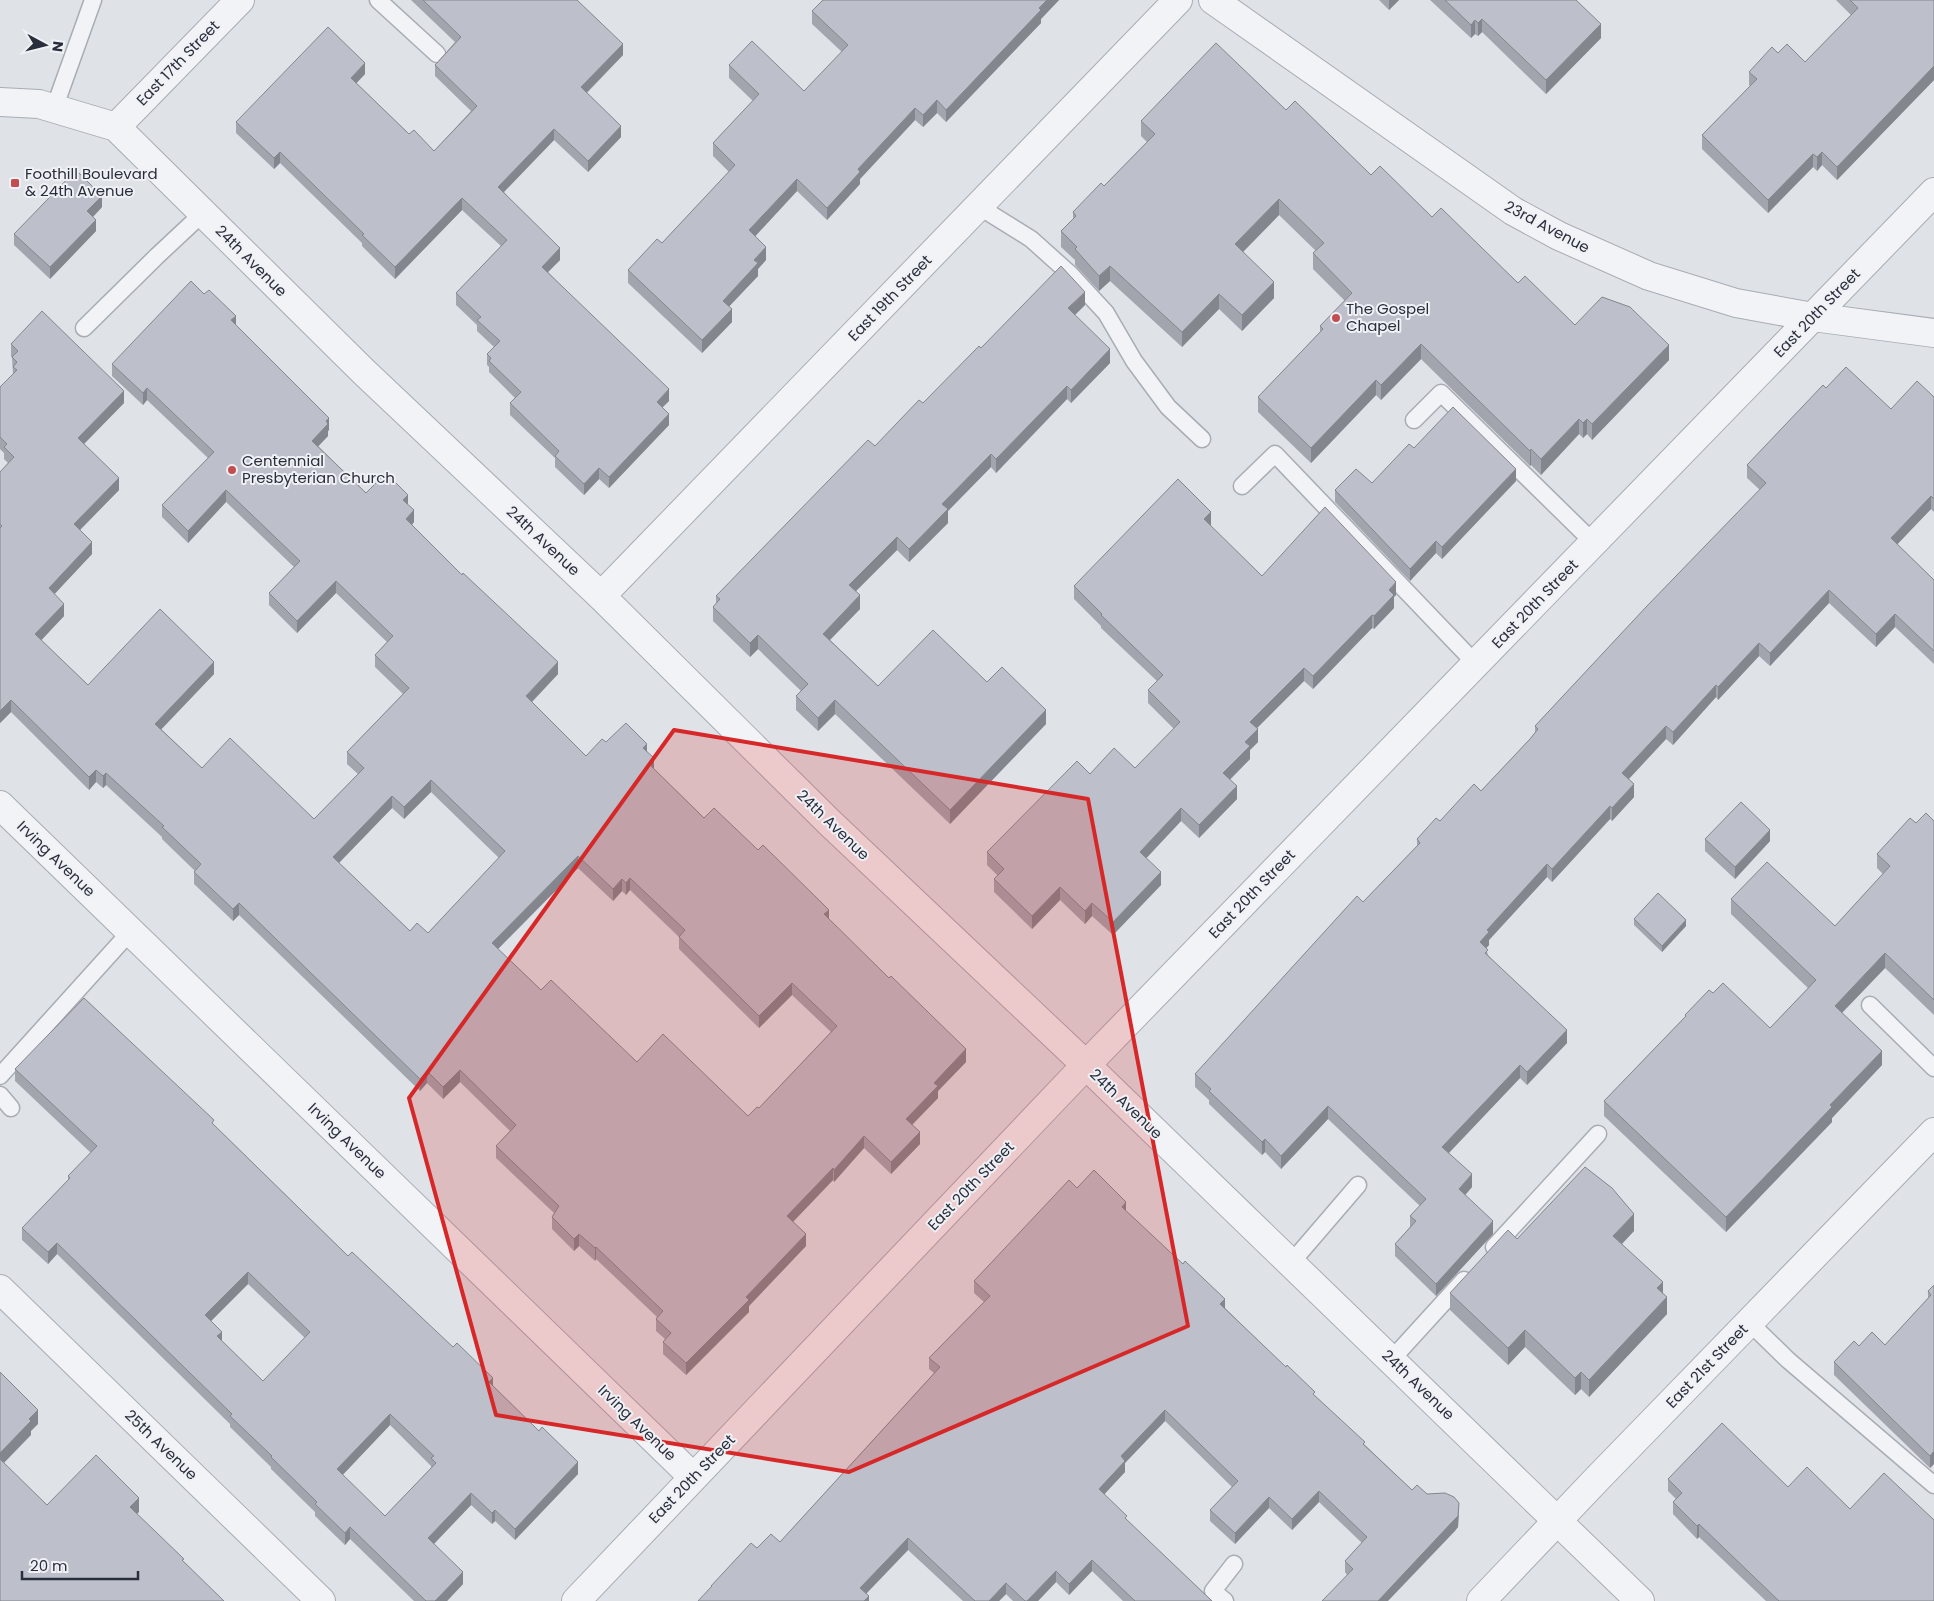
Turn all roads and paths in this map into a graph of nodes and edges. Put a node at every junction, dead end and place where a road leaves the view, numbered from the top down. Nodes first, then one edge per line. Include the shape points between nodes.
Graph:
1 (93, 0) edge
2 (240, 0) edge
3 (378, 0) edge
4 (1178, 0) edge
5 (1213, 0) edge
6 (437, 54) dead end
7 (0, 102) edge
8 (54, 109) junction
9 (116, 127) junction
10 (1934, 192) edge
11 (978, 206) junction
12 (203, 213) junction
13 (1813, 317) junction
14 (84, 328) dead end
15 (1934, 333) edge
16 (1414, 420) dead end
17 (1202, 439) dead end
18 (1242, 486) dead end
19 (1594, 543) junction
20 (601, 596) junction
21 (1476, 664) junction
22 (0, 805) edge
23 (130, 932) junction
24 (1870, 1005) dead end
25 (1086, 1065) junction
26 (1934, 1068) edge
27 (0, 1076) edge
28 (0, 1095) edge
29 (11, 1108) dead end
30 (1934, 1132) edge
31 (1598, 1134) dead end
32 (1358, 1185) dead end
33 (1485, 1258) edge
34 (1291, 1263) junction
35 (1472, 1272) edge
36 (0, 1289) edge
37 (1750, 1323) junction
38 (1392, 1359) junction
39 (693, 1477) junction
40 (1934, 1485) edge
41 (1558, 1520) junction
42 (1234, 1564) dead end
43 (321, 1601) edge
44 (576, 1601) edge
45 (1224, 1601) edge
46 (1481, 1601) edge
47 (1640, 1601) edge

1 - 8 lane
2 - 9 street, East 17th Street
3 - 6 lane
4 - 11 street, East 19th Street
5 - 13 street, 23rd Avenue via 1513,211 1559,236 1649,276 1736,303
7 - 8 street, 24th Avenue via 39,104
8 - 9 street, 24th Avenue
9 - 12 street, 24th Avenue
10 - 13 street, East 20th Street
11 - 17 lane via 1031,239 1070,274 1106,313 1134,361 1168,407
11 - 20 street, East 19th Street
12 - 14 lane
12 - 20 street, 24th Avenue via 364,372
13 - 15 street, 23rd Avenue
13 - 19 street, East 20th Street
16 - 19 lane via 1441,393
18 - 21 lane via 1275,454
19 - 21 street, East 20th Street
20 - 25 street, 24th Avenue via 829,822
21 - 25 street, East 20th Street
22 - 23 street, Irving Avenue
23 - 27 lane
23 - 39 street, Irving Avenue
24 - 26 lane
25 - 34 street, 24th Avenue
25 - 39 street, East 20th Street
28 - 29 lane
30 - 37 street, East 21st Street
31 - 33 lane
32 - 34 lane
34 - 38 street, 24th Avenue
35 - 38 lane
36 - 43 street, 25th Avenue
37 - 40 lane via 1788,1360
37 - 41 street, East 21st Street
38 - 41 street, 24th Avenue
39 - 44 street, East 20th Street
41 - 46 street, East 21st Street
41 - 47 street, 24th Avenue
42 - 45 lane via 1213,1591

